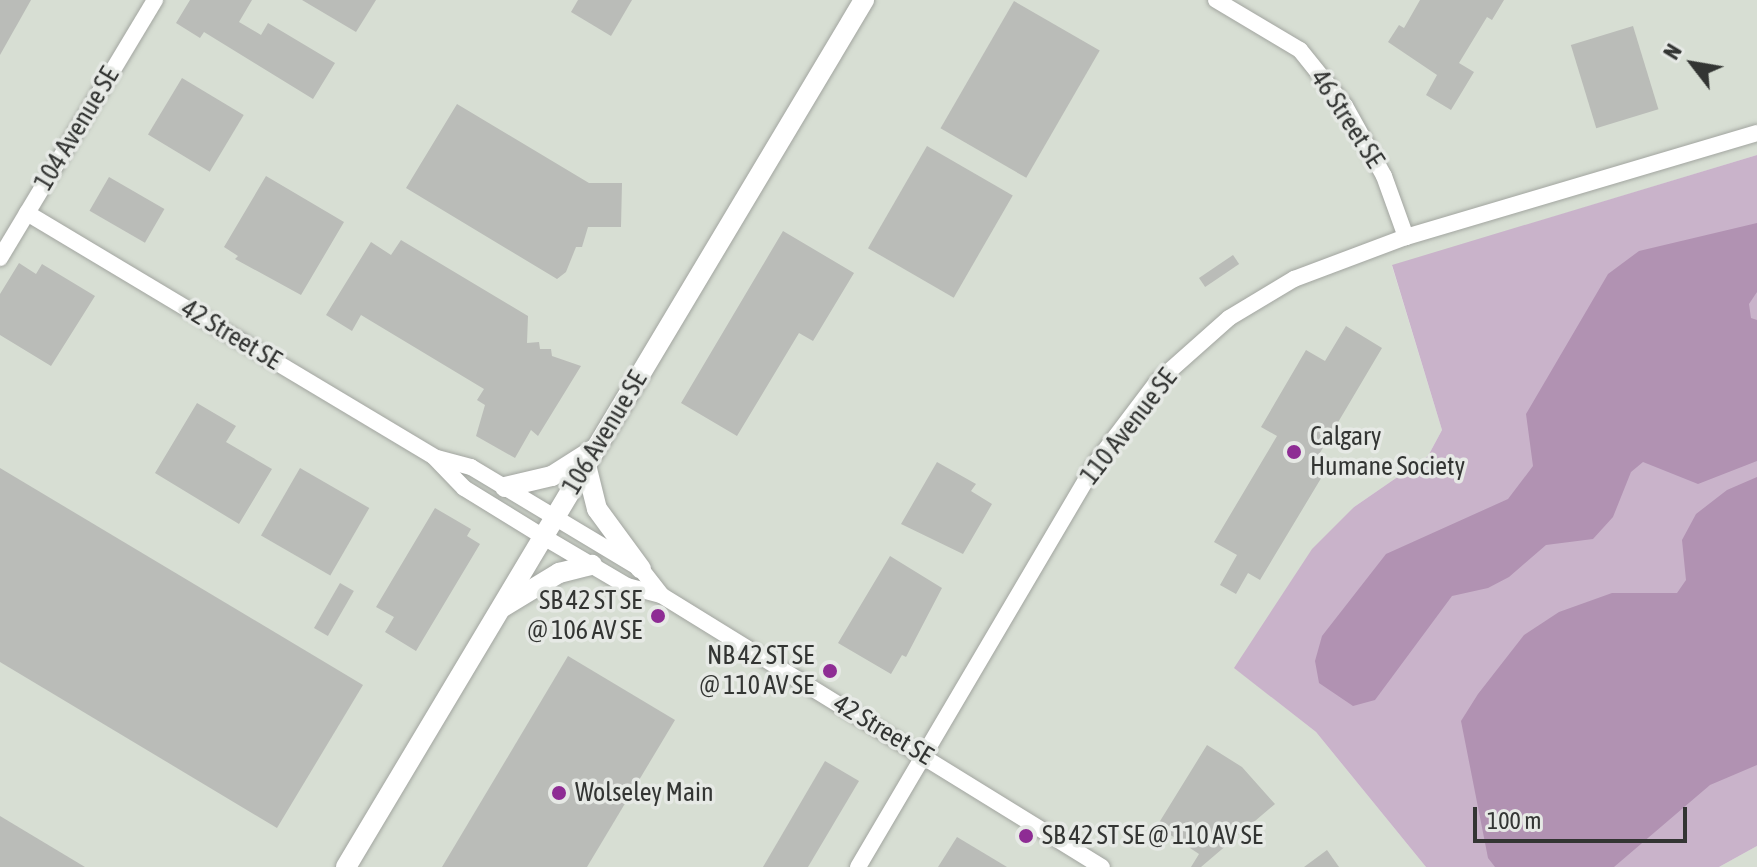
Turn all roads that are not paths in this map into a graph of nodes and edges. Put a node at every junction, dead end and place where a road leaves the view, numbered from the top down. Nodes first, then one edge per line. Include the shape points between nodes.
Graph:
1 (155, 0) edge
2 (864, 0) edge
3 (1216, 0) edge
4 (1757, 133) edge
5 (27, 213) junction
6 (1406, 237) junction
7 (0, 258) edge
8 (591, 456) junction
9 (434, 457) junction
10 (505, 487) junction
11 (554, 518) junction
12 (542, 536) junction
13 (592, 565) junction
14 (641, 569) junction
15 (661, 595) junction
16 (500, 609) junction
17 (924, 755) junction
18 (346, 867) edge
19 (858, 867) edge
20 (1102, 867) edge

1 - 5 street, 104 Avenue SE
2 - 8 street, 106 Avenue SE
3 - 6 street, 46 Street SE via 1300,50 1360,133 1384,176
4 - 6 street, 110 Avenue SE
5 - 7 street, 104 Avenue SE
5 - 9 street, 42 Street SE
6 - 17 street, 110 Avenue SE via 1294,279 1229,318 1157,382 1097,461
8 - 10 street via 552,476
8 - 11 street, 106 Avenue SE
8 - 14 street via 597,509
9 - 10 street, 42 Street SE via 471,467
9 - 12 street, 42 Street SE via 464,488
10 - 11 street, 42 Street SE
11 - 12 street, 106 Avenue SE
11 - 14 street, 42 Street SE
12 - 13 street, 42 Street SE
12 - 16 street, 106 Avenue SE
13 - 15 street, 42 Street SE via 627,586
13 - 16 street via 559,573
14 - 15 street, 42 Street SE
15 - 17 street, 42 Street SE
16 - 18 street, 106 Avenue SE
17 - 19 street, 110 Avenue SE
17 - 20 street, 42 Street SE

